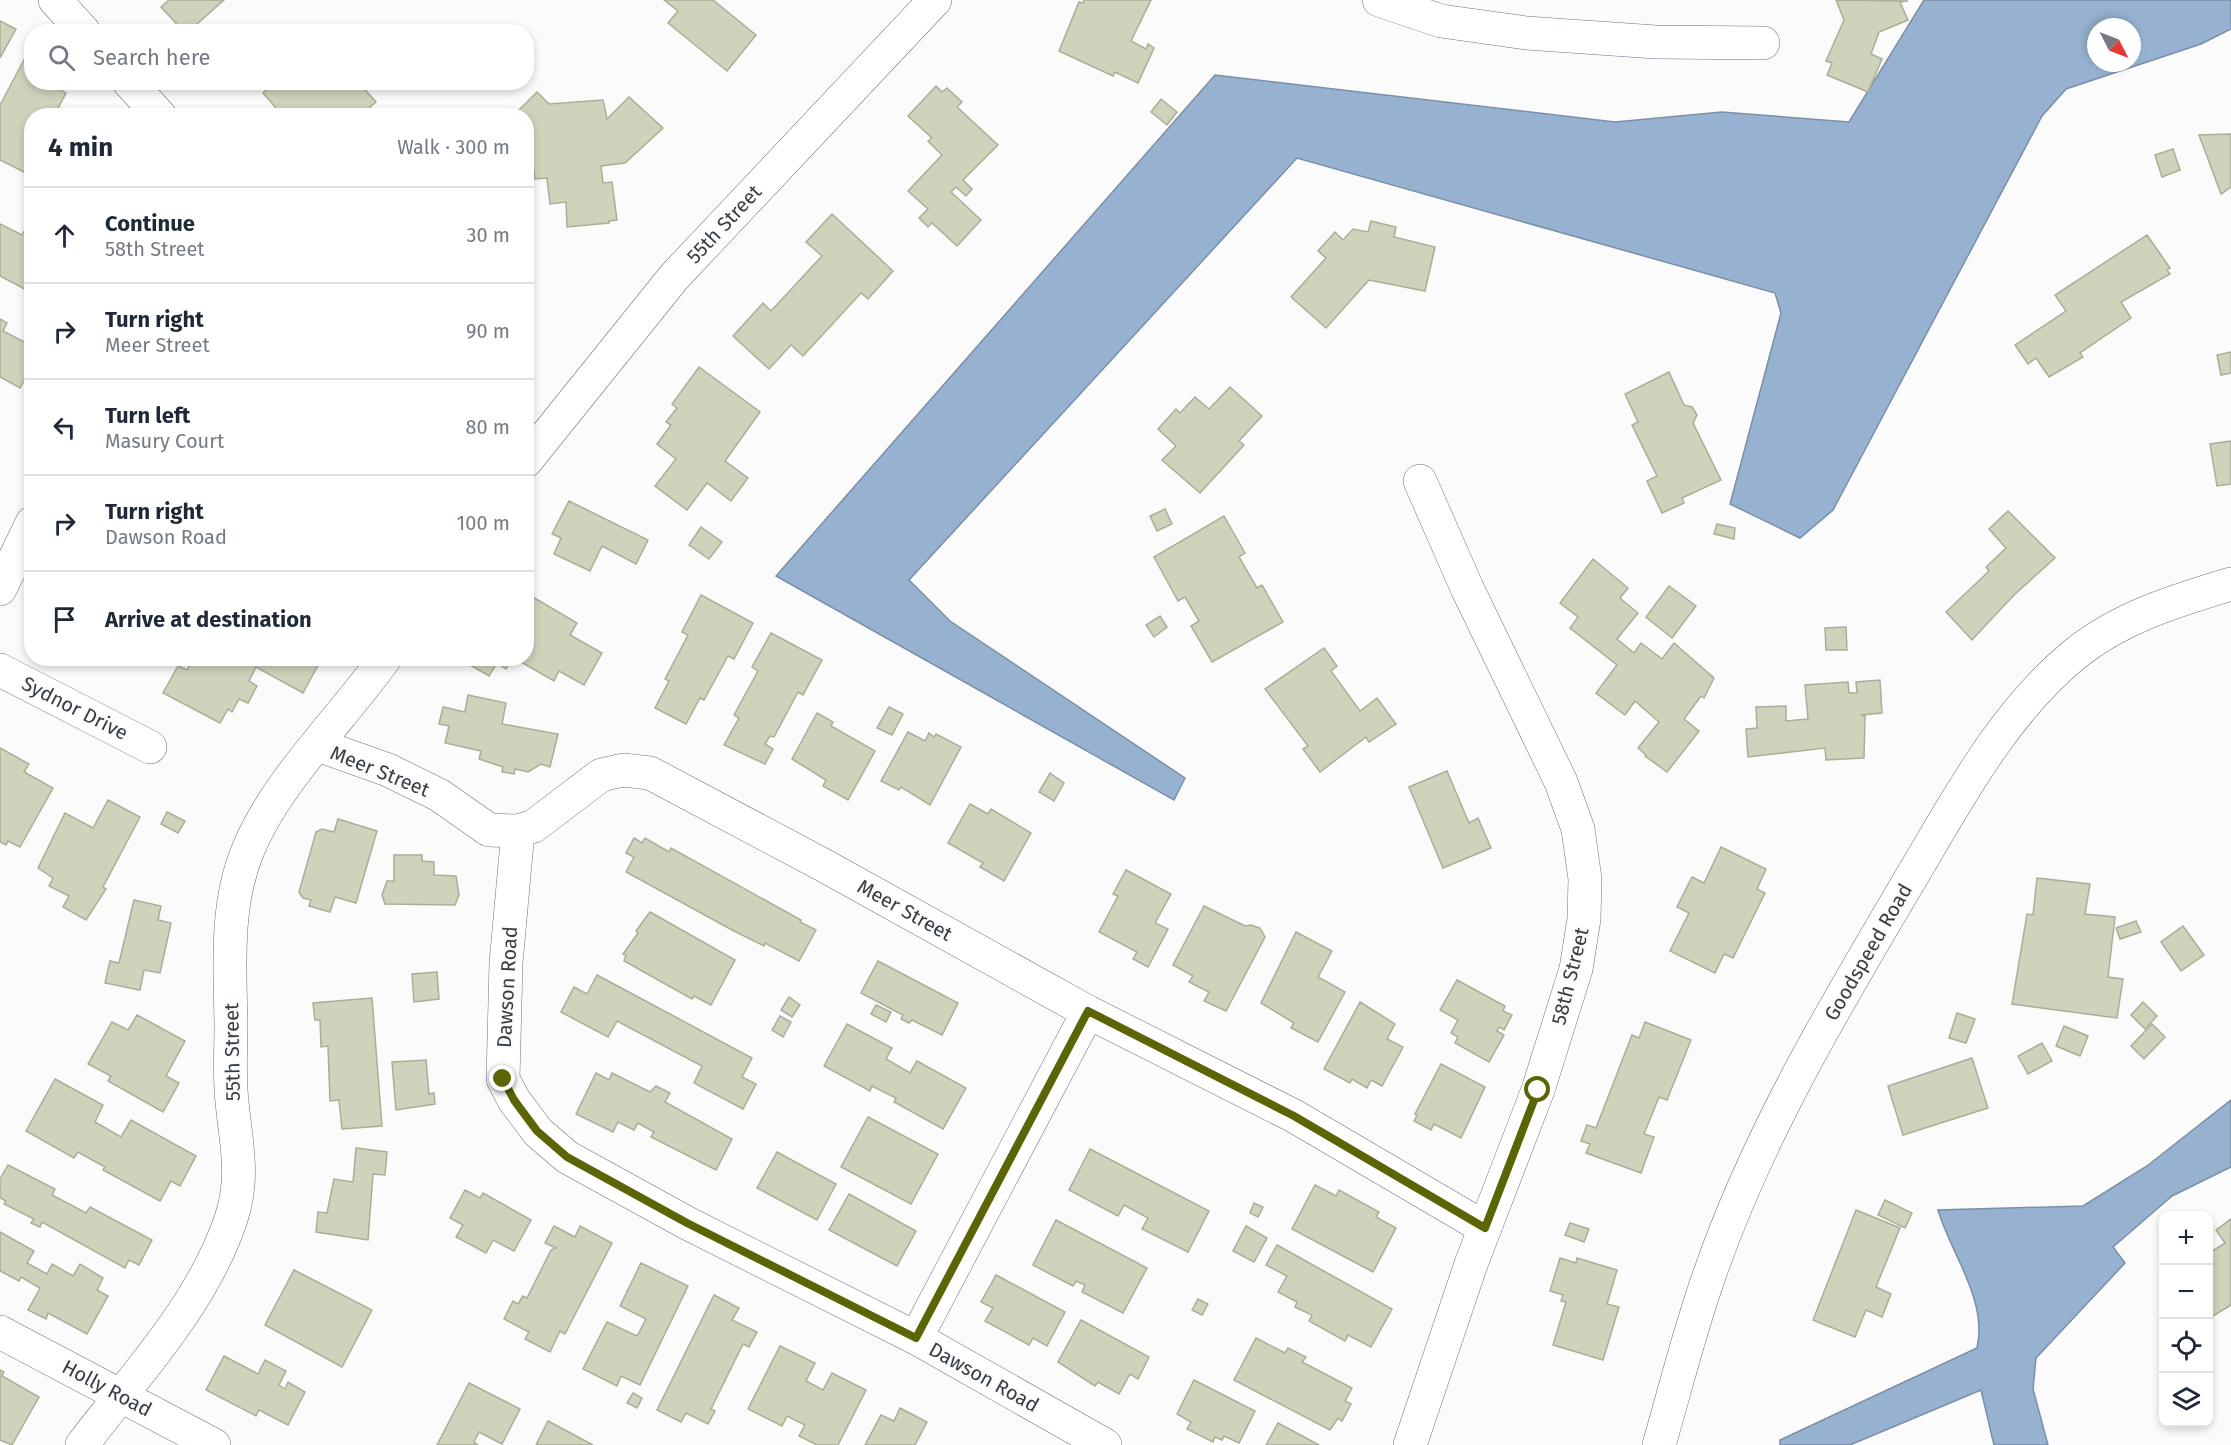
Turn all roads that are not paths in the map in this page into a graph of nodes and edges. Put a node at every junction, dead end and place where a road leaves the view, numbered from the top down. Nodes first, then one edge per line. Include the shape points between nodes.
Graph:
1 (55, 0) edge
2 (935, 0) edge
3 (1378, 0) edge
4 (77, 24) edge
5 (1763, 43) dead end
6 (136, 90) edge
7 (153, 108) edge
8 (534, 451) edge
9 (1420, 482) dead end
10 (24, 540) edge
11 (2231, 584) edge
12 (0, 589) edge
13 (379, 666) edge
14 (0, 670) edge
15 (318, 745) junction
16 (150, 747) dead end
17 (518, 831) junction
18 (1088, 1011) junction
19 (1485, 1228) junction
20 (0, 1332) edge
21 (916, 1338) junction
22 (121, 1394) junction
23 (82, 1445) edge
24 (214, 1445) edge
25 (1105, 1445) edge
26 (1410, 1445) edge
27 (1659, 1445) edge

1 - 4 street
2 - 8 street, 55th Street via 674,277
3 - 5 street via 1441,21 1526,33 1656,42
6 - 7 street
9 - 19 street, 58th Street via 1561,782 1578,829 1585,879 1576,969 1538,1090
10 - 12 street
11 - 27 street, Goodspeed Road via 2168,603 2114,627 2074,655 2032,697 1986,755 1845,990 1782,1109 1708,1279
13 - 15 street, 55th Street
14 - 16 street, Sydnor Drive
15 - 17 street, Meer Street via 388,770 439,795 489,830
15 - 22 street, 55th Street via 268,811 248,850 235,893 230,947 231,1101 239,1147 239,1179 232,1218 203,1281 172,1329
17 - 18 street, Meer Street via 534,826 601,775 623,770 650,774
17 - 21 street, Dawson Road via 506,963 503,1079 537,1131 567,1157 677,1218
18 - 19 street, Meer Street via 1294,1116
18 - 21 street
19 - 26 street, 58th Street
20 - 22 street, Holly Road
21 - 25 street, Dawson Road
22 - 23 street, 55th Street
22 - 24 street, Holly Road

